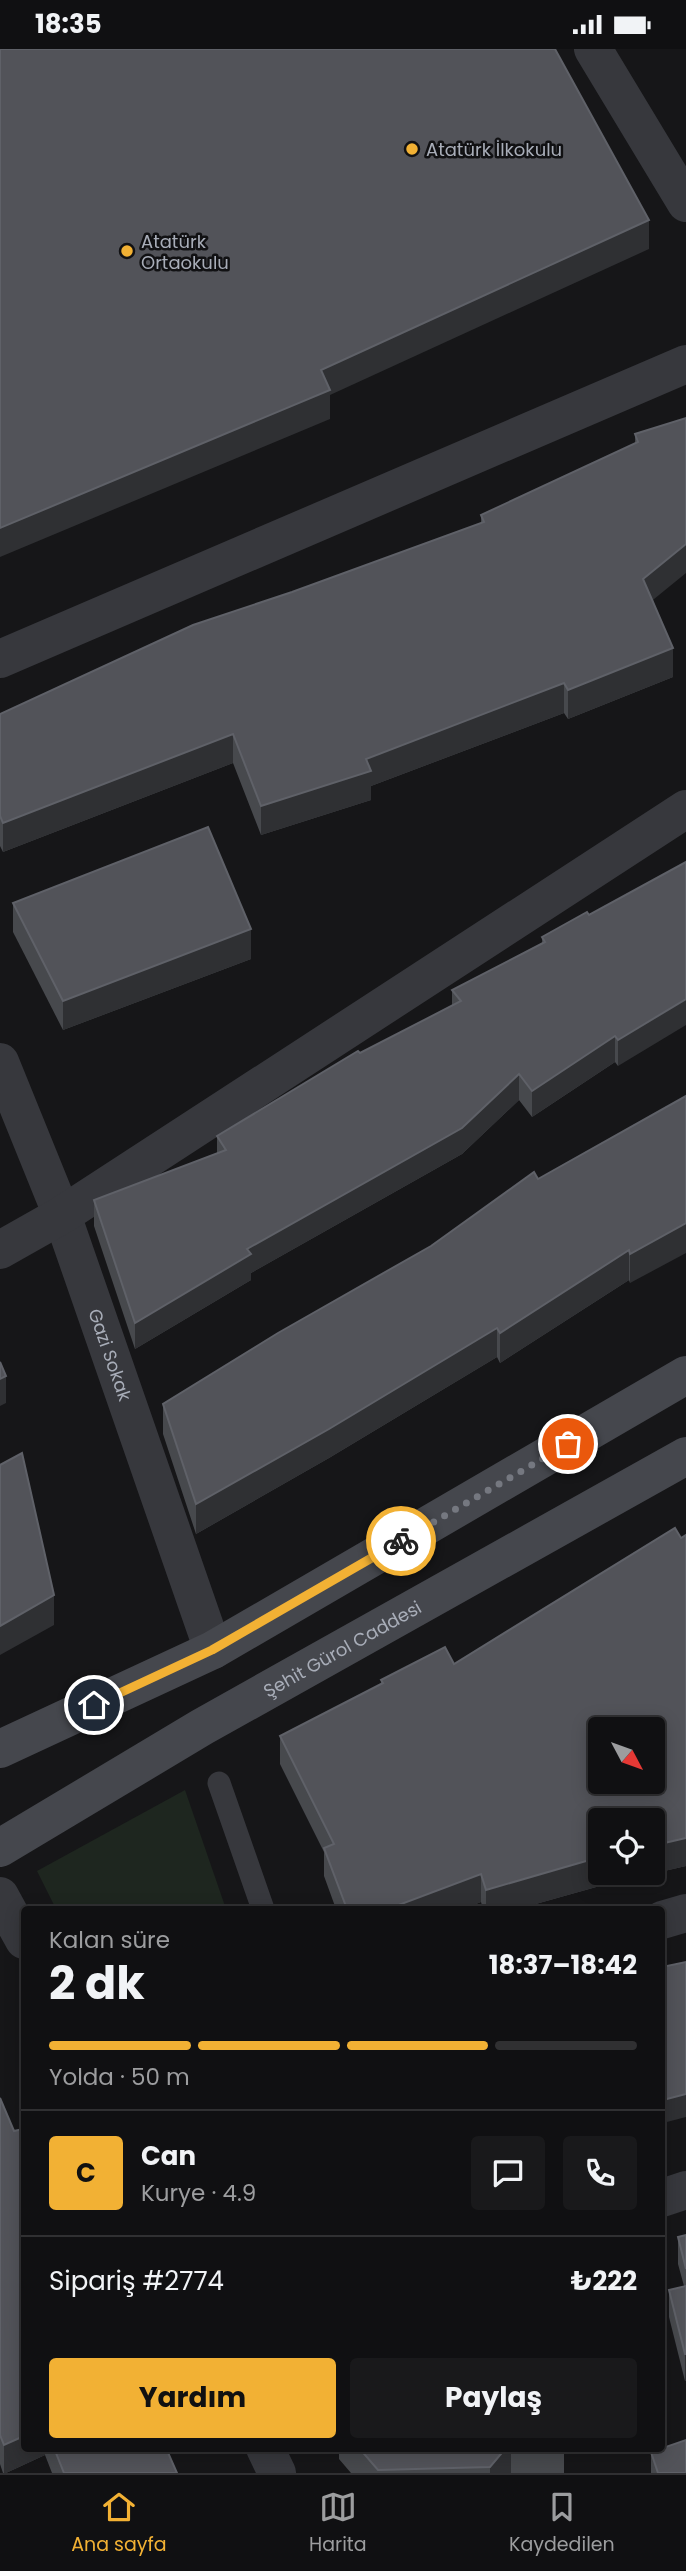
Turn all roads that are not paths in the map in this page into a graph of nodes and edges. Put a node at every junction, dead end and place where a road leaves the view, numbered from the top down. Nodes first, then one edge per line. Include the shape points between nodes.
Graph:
1 (593, 49) edge
2 (686, 204) edge
3 (686, 364) edge
4 (0, 659) edge
5 (686, 809) edge
6 (0, 1062) edge
7 (62, 1215) junction
8 (0, 1250) edge
9 (686, 1375) edge
10 (686, 1456) edge
11 (212, 1650) junction
12 (0, 1748) edge
13 (219, 1783) dead end
14 (0, 1848) edge
15 (0, 1896) edge
16 (262, 1906) edge
17 (686, 1913) edge
18 (665, 1919) edge
19 (21, 1934) edge
20 (686, 2190) edge
21 (665, 2197) edge
22 (267, 2452) edge
23 (278, 2473) edge

1 - 2 street
3 - 4 street
5 - 7 street
6 - 7 street, Gazi Sokak
7 - 8 street
7 - 11 street, Gazi Sokak
9 - 11 main road
10 - 14 main road, Şehit Gürol Caddesi via 202,1727
11 - 12 main road
13 - 16 lane
15 - 19 street
17 - 18 street
20 - 21 street
22 - 23 street

